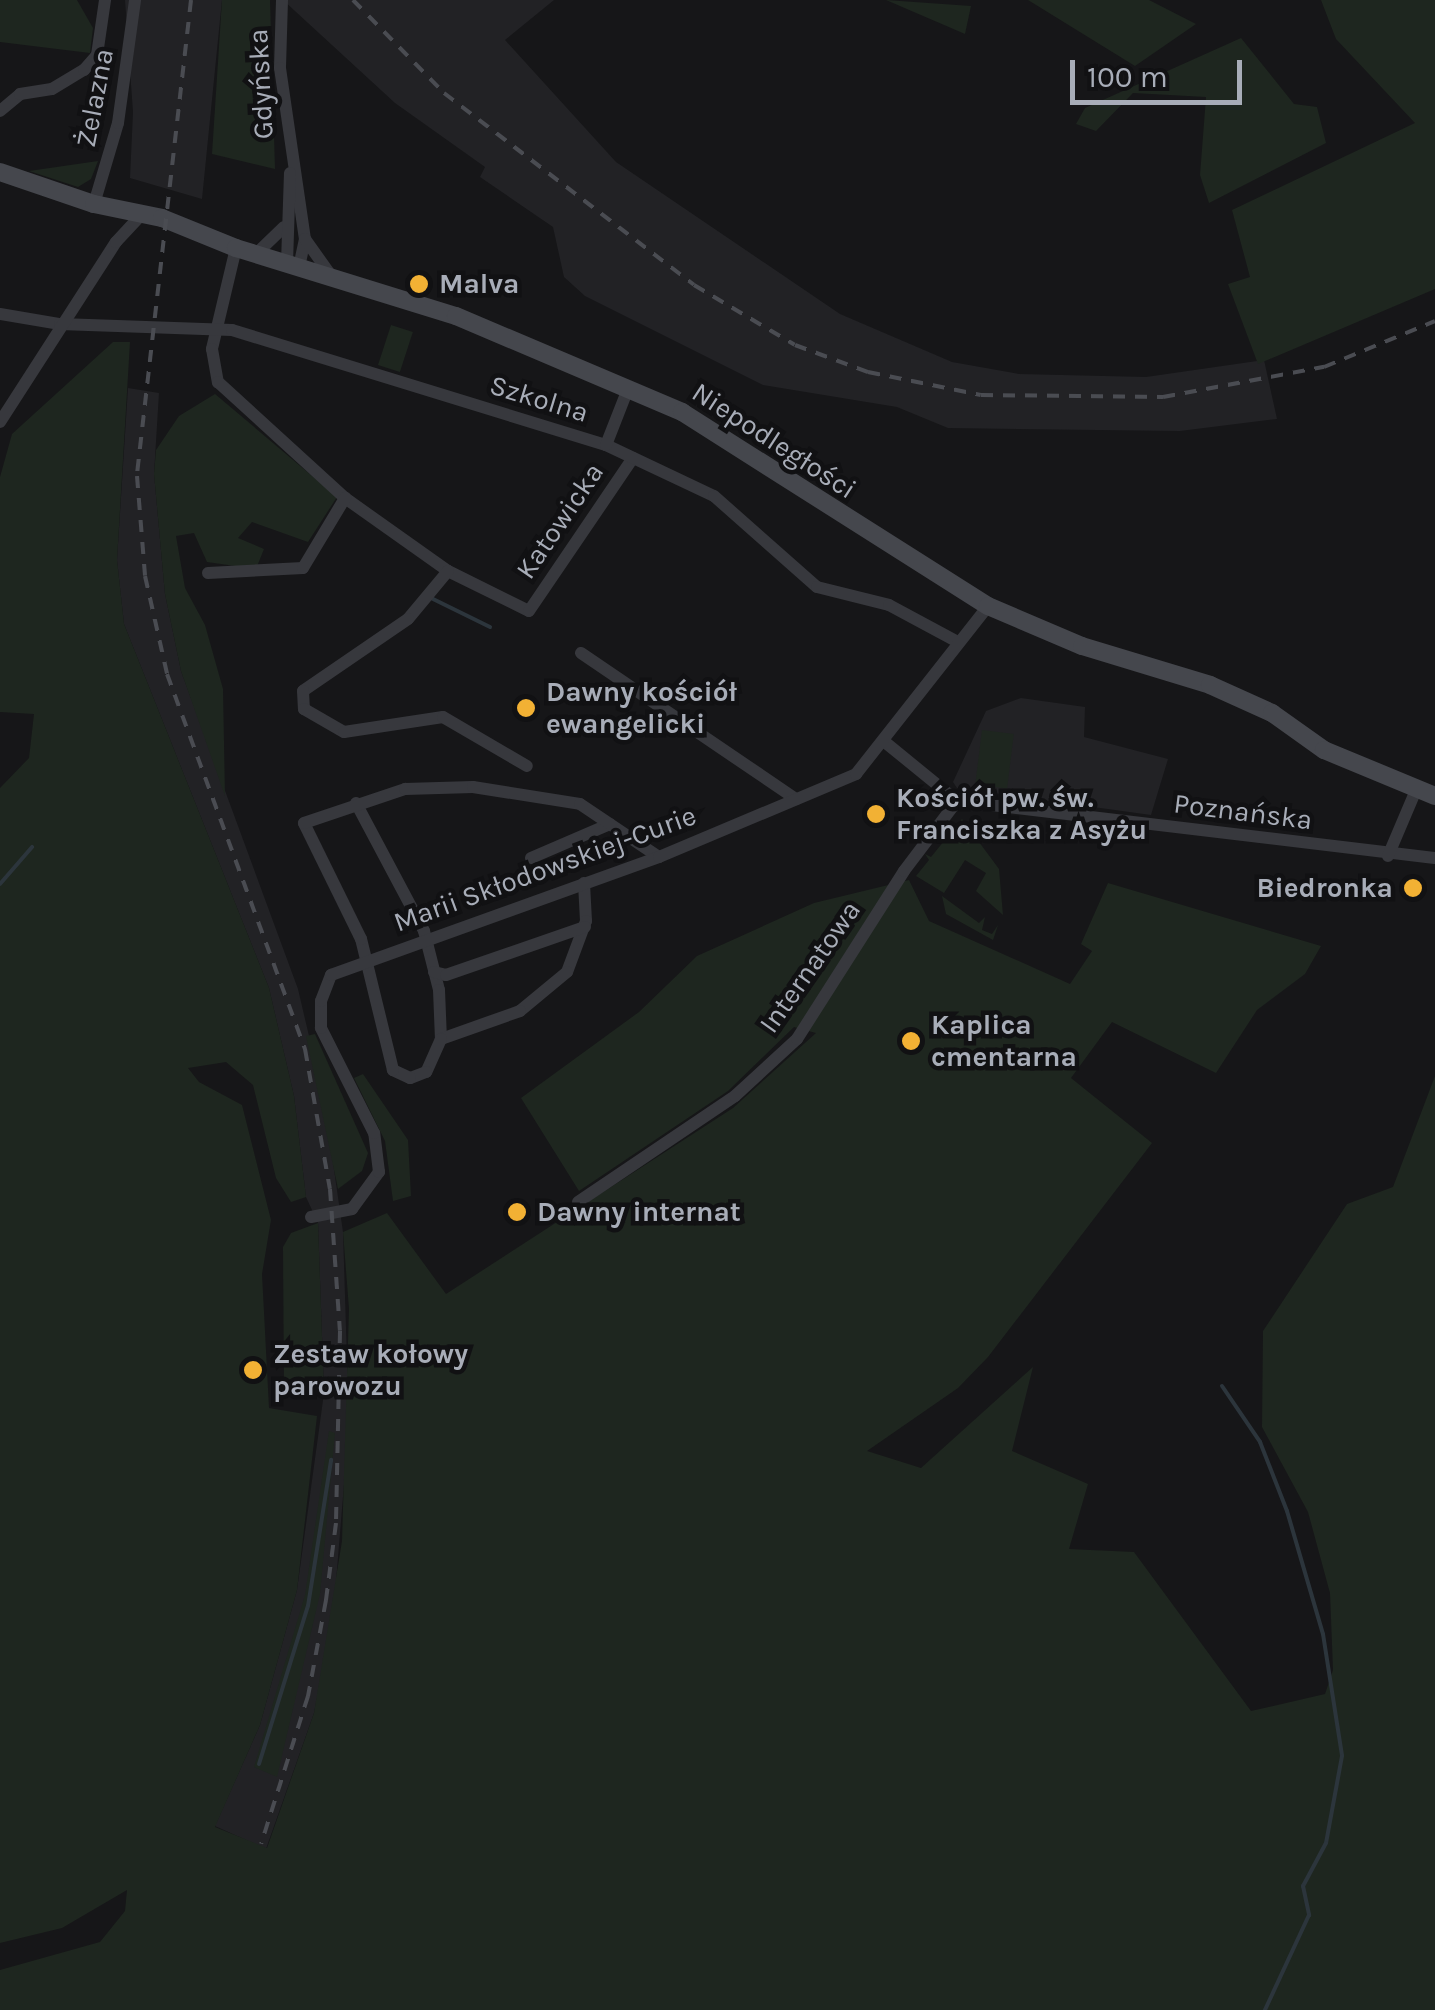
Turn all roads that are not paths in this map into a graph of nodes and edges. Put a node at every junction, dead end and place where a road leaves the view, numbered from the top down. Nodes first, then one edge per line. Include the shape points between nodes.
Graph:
1 (105, 0) edge
2 (135, 0) edge
3 (282, 0) edge
4 (0, 111) edge
5 (292, 166) junction
6 (0, 172) edge
7 (94, 204) junction
8 (141, 215) junction
9 (285, 225) junction
10 (305, 239) junction
11 (236, 248) junction
12 (256, 254) junction
13 (293, 265) junction
14 (332, 277) junction
15 (0, 314) edge
16 (60, 324) junction
17 (215, 327) junction
18 (628, 389) junction
19 (0, 422) edge
20 (606, 445) junction
21 (633, 458) junction
22 (346, 498) junction
23 (448, 571) junction
24 (208, 573) dead end
25 (988, 606) junction
26 (956, 641) junction
27 (582, 653) dead end
28 (886, 743) junction
29 (527, 766) dead end
30 (1416, 790) junction
31 (1435, 796) edge
32 (796, 800) junction
33 (958, 801) junction
34 (356, 803) junction
35 (610, 824) junction
36 (1388, 856) junction
37 (659, 857) junction
38 (531, 858) dead end
39 (1435, 858) edge
40 (584, 883) junction
41 (585, 927) junction
42 (426, 939) junction
43 (368, 959) junction
44 (434, 972) junction
45 (441, 1038) junction
46 (578, 1202) dead end
47 (311, 1217) dead end

1 - 4 street via 97,56 66,83 20,94
2 - 7 street, Żelazna via 118,123
3 - 5 street, Gdyńska via 280,68
5 - 9 street, Gdyńska
5 - 10 street, Gdyńska
6 - 7 main road, Niepodległości
7 - 8 main road, Niepodległości
8 - 11 main road, Niepodległości
8 - 16 street
9 - 12 street
9 - 13 street, Gdyńska
10 - 13 street, Gdyńska
10 - 14 street, Gdyńska
11 - 12 main road, Niepodległości
11 - 17 street
12 - 13 main road, Niepodległości
13 - 14 main road, Niepodległości
14 - 18 main road, Niepodległości via 456,316
15 - 16 street, Szkolna
16 - 17 street, Szkolna
16 - 19 street
17 - 20 street, Szkolna
17 - 22 street via 218,382
18 - 20 street
18 - 25 main road, Niepodległości via 707,426 816,502
20 - 21 street, Szkolna
21 - 23 street, Katowicka via 528,611
21 - 26 street, Szkolna via 714,496 817,587 889,605
22 - 23 street
22 - 24 street via 303,568
23 - 29 street via 408,619 312,682 301,696 304,708 344,732 443,716
25 - 26 street, Marii Skłodowskiej-Curie
25 - 30 main road, Niepodległości via 1082,646 1210,685 1272,713 1324,750
26 - 28 street, Marii Skłodowskiej-Curie
27 - 32 street
28 - 32 street, Marii Skłodowskiej-Curie via 856,774
28 - 33 street
30 - 31 main road, Niepodległości
30 - 36 street
32 - 37 street, Marii Skłodowskiej-Curie
33 - 36 street, Poznańska
33 - 46 street, Internatowa via 904,871 797,1039 735,1096
34 - 35 street via 422,786 461,786 580,804
34 - 42 street
34 - 43 street via 304,822
35 - 37 street
35 - 38 street
36 - 39 street, Poznańska
37 - 40 street, Marii Skłodowskiej-Curie
40 - 41 street
40 - 42 street, Marii Skłodowskiej-Curie
41 - 44 street via 446,975
41 - 45 street via 567,972 546,992 500,1021
42 - 43 street, Marii Skłodowskiej-Curie
42 - 44 street
43 - 45 street via 396,1074 420,1077
43 - 47 street, Marii Skłodowskiej-Curie via 332,975 320,1015 374,1133 379,1172 359,1205
44 - 45 street

